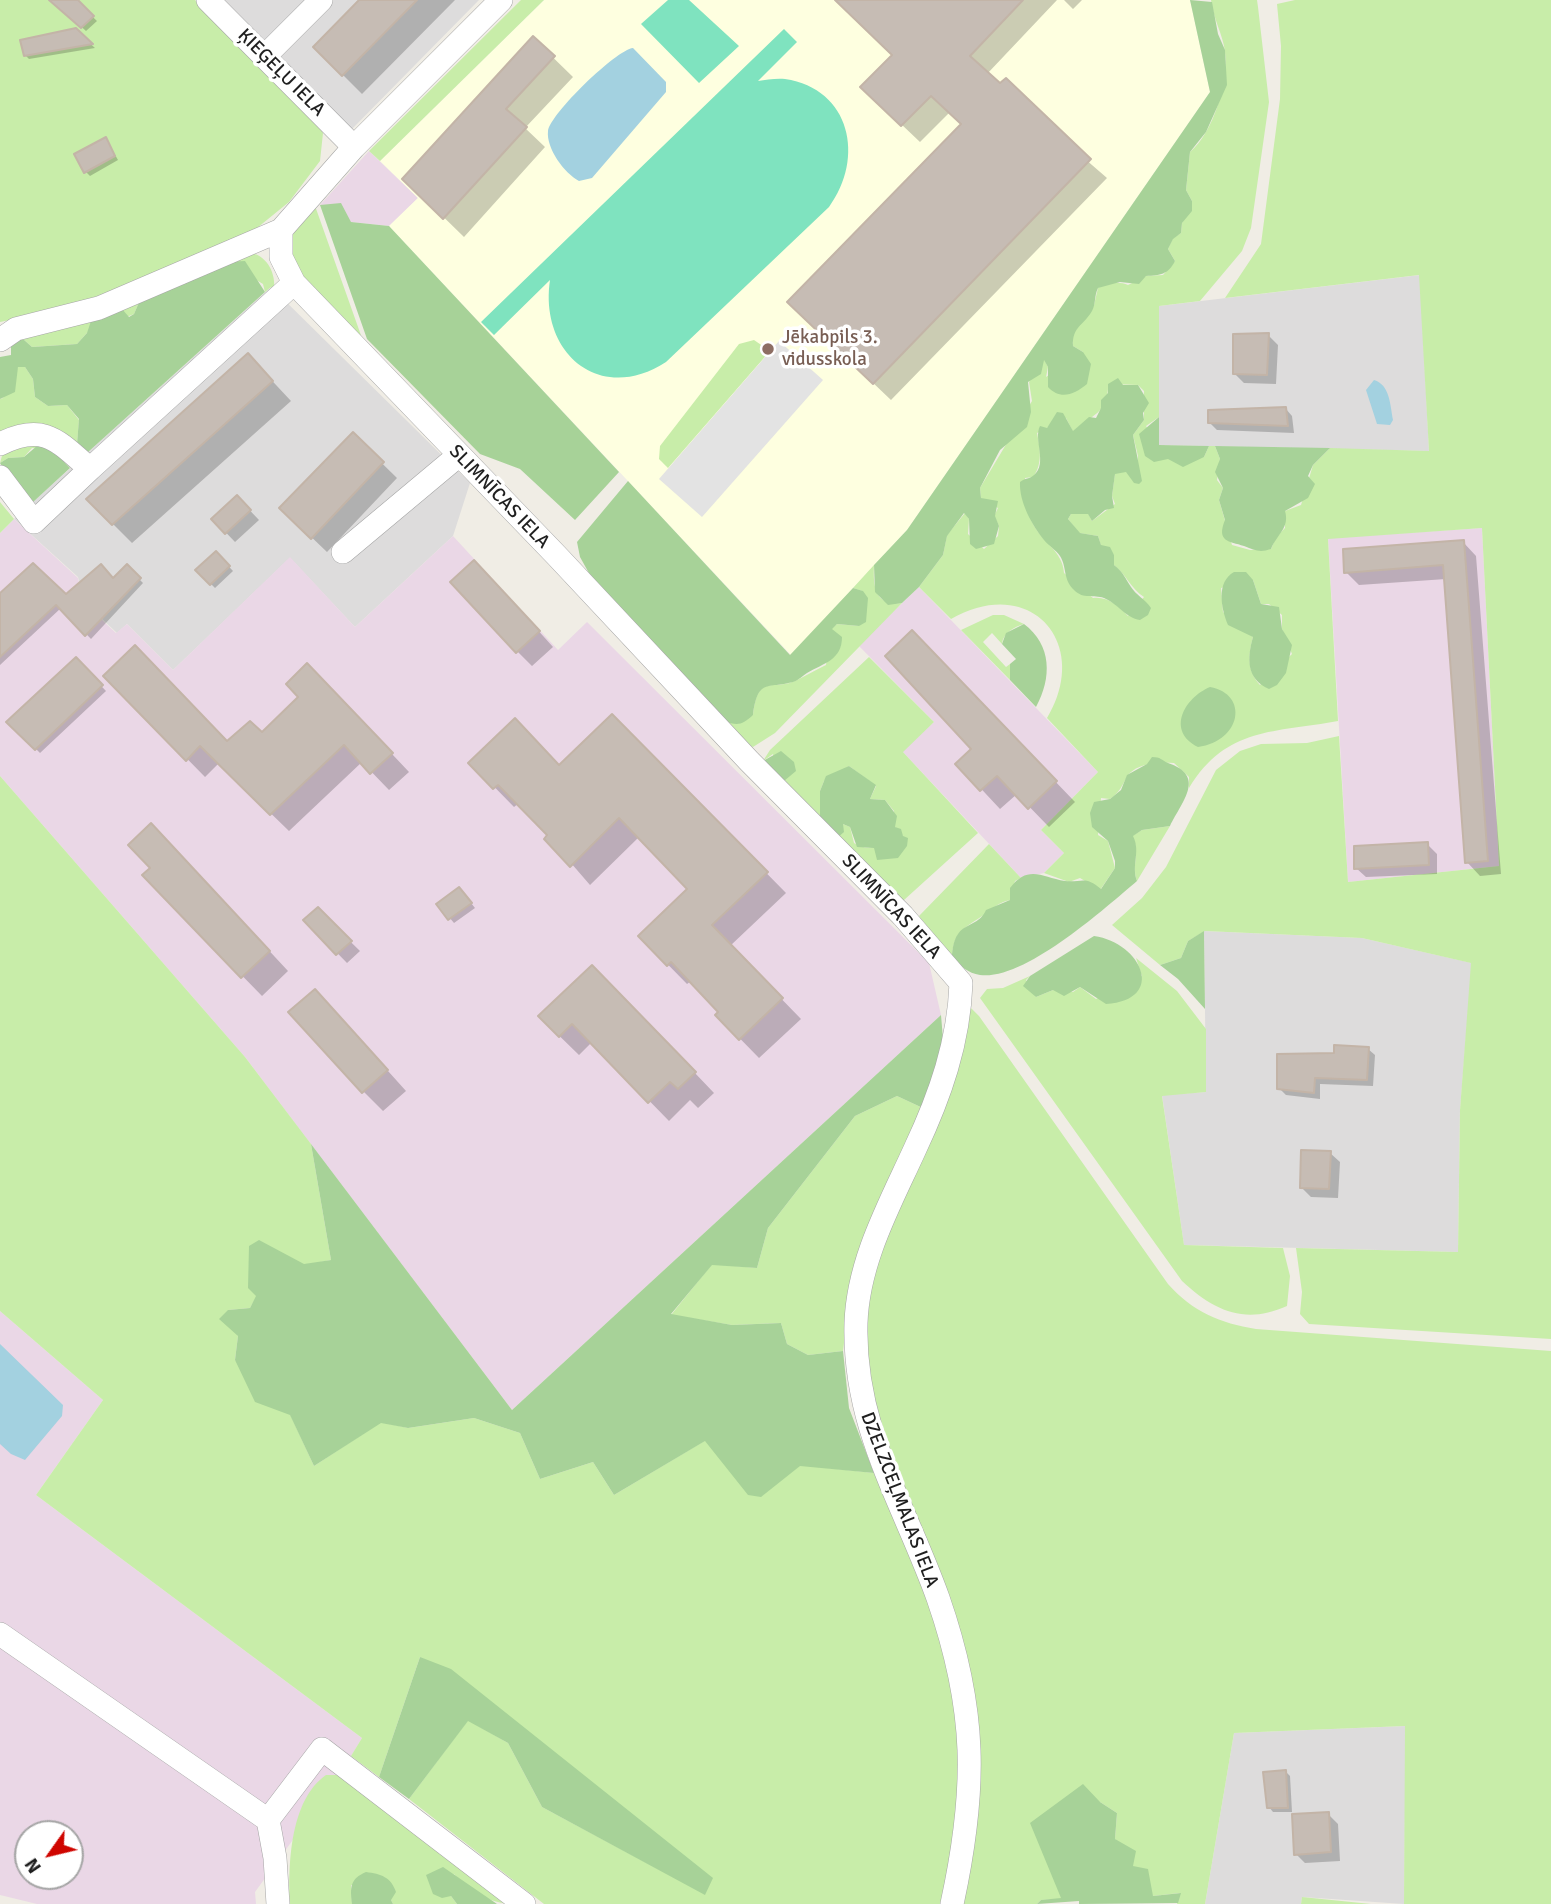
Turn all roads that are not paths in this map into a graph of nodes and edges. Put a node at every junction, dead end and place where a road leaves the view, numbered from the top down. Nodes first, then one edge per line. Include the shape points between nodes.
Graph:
1 (208, 0) edge
2 (321, 0) edge
3 (501, 0) edge
4 (265, 56) junction
5 (354, 147) junction
6 (281, 230) junction
7 (293, 283) junction
8 (0, 340) edge
9 (0, 444) edge
10 (459, 456) junction
11 (90, 469) junction
12 (0, 477) edge
13 (343, 551) dead end
14 (961, 983) joint
15 (0, 1634) edge
16 (268, 1821) junction
17 (278, 1904) edge
18 (524, 1904) edge
19 (952, 1904) edge

1 - 4 street, ĶIEĢEĻU IELA
2 - 4 street
3 - 5 street
4 - 5 street, ĶIEĢEĻU IELA
5 - 6 street
6 - 7 street, SLIMNĪCAS IELA via 281,257
6 - 8 street via 99,308 16,330
7 - 10 street, SLIMNĪCAS IELA
7 - 11 street
9 - 11 street via 34,433 51,436
10 - 13 street
10 - 14 street, SLIMNĪCAS IELA via 903,916
11 - 12 street via 34,522
14 - 19 street, DZELZCEĻMALAS IELA via 953,1052 917,1146 880,1224 856,1321 856,1367 870,1434 937,1596 964,1686 970,1725 970,1788
15 - 16 street
16 - 17 street
16 - 18 street via 322,1749

